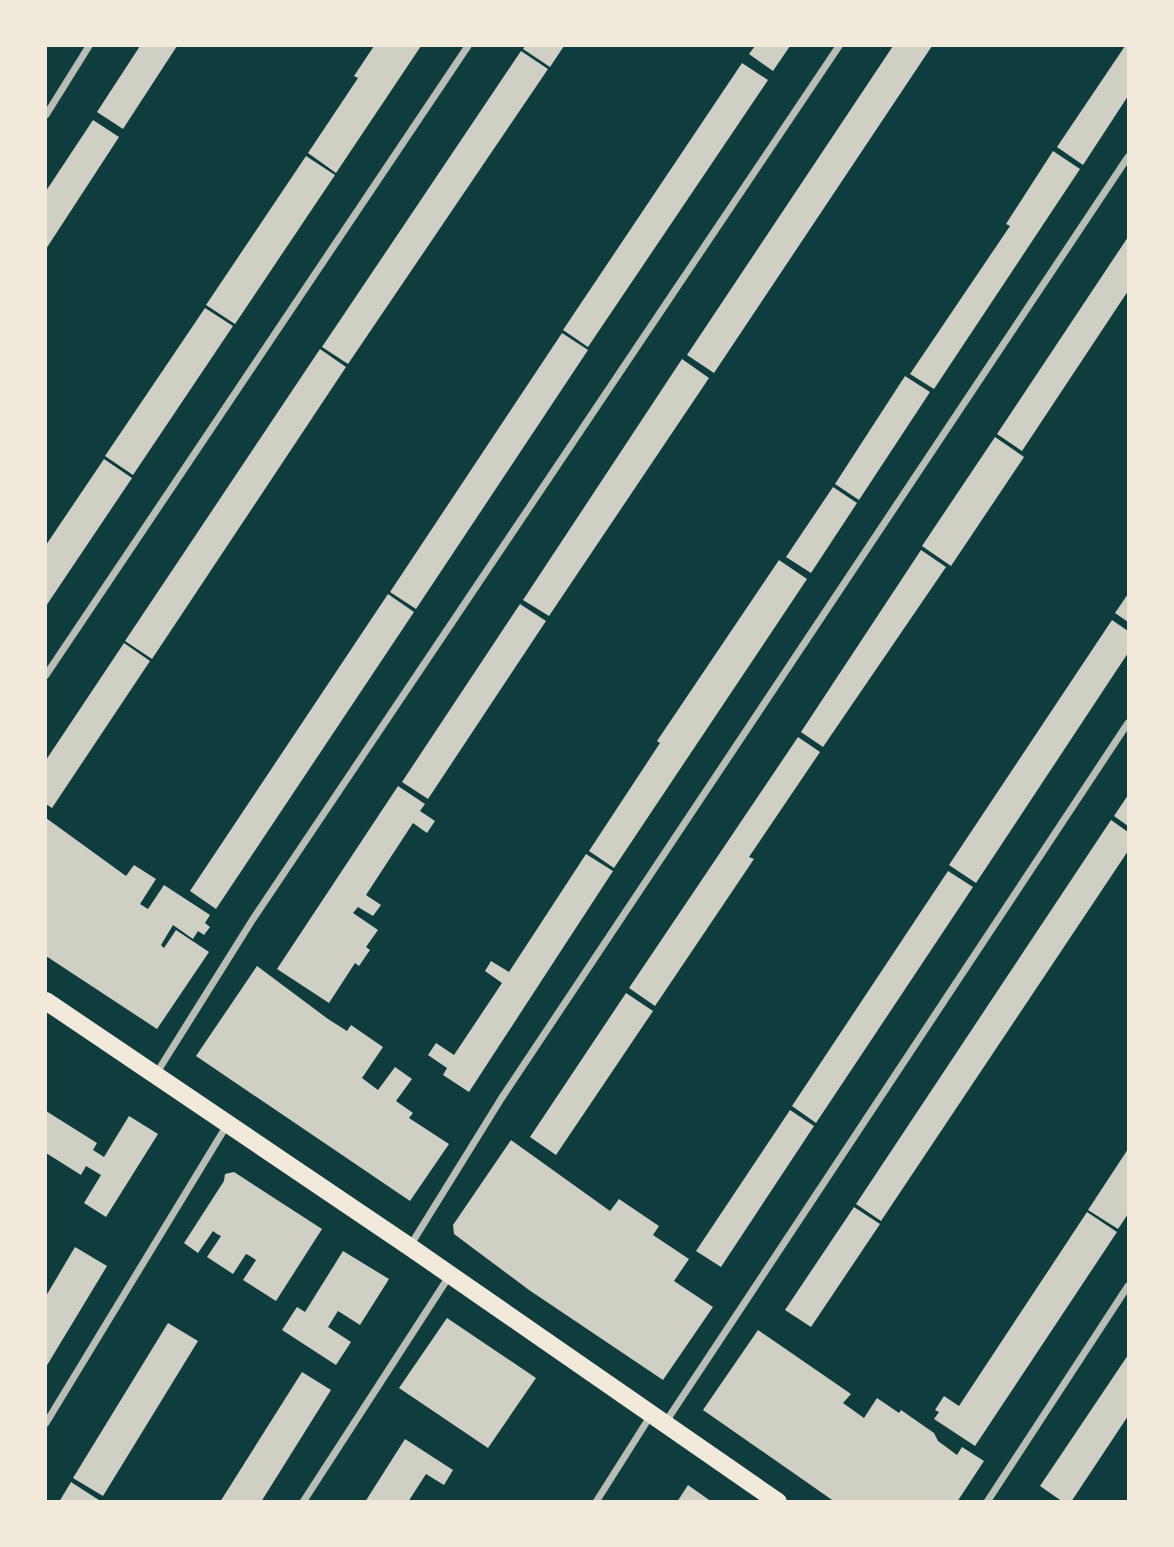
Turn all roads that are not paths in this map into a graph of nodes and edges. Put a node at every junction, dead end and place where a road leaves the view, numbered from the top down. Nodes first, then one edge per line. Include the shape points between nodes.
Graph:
1 (89, 46) edge
2 (468, 46) edge
3 (839, 46) edge
4 (46, 115) edge
5 (1129, 157) edge
6 (46, 675) edge
7 (1129, 723) edge
8 (46, 1001) edge
9 (156, 1074) junction
10 (228, 1124) junction
11 (410, 1247) junction
12 (450, 1275) junction
13 (1129, 1286) edge
14 (658, 1419) junction
15 (46, 1423) edge
16 (303, 1502) edge
17 (596, 1502) edge
18 (778, 1502) edge
19 (987, 1502) edge

1 - 4 street
2 - 6 street
3 - 9 street via 253,919
5 - 11 street via 509,1087
7 - 14 street
8 - 9 main road
9 - 10 main road
10 - 11 main road
10 - 15 street
11 - 12 main road
12 - 14 main road
12 - 16 street
13 - 19 street
14 - 17 street
14 - 18 main road

